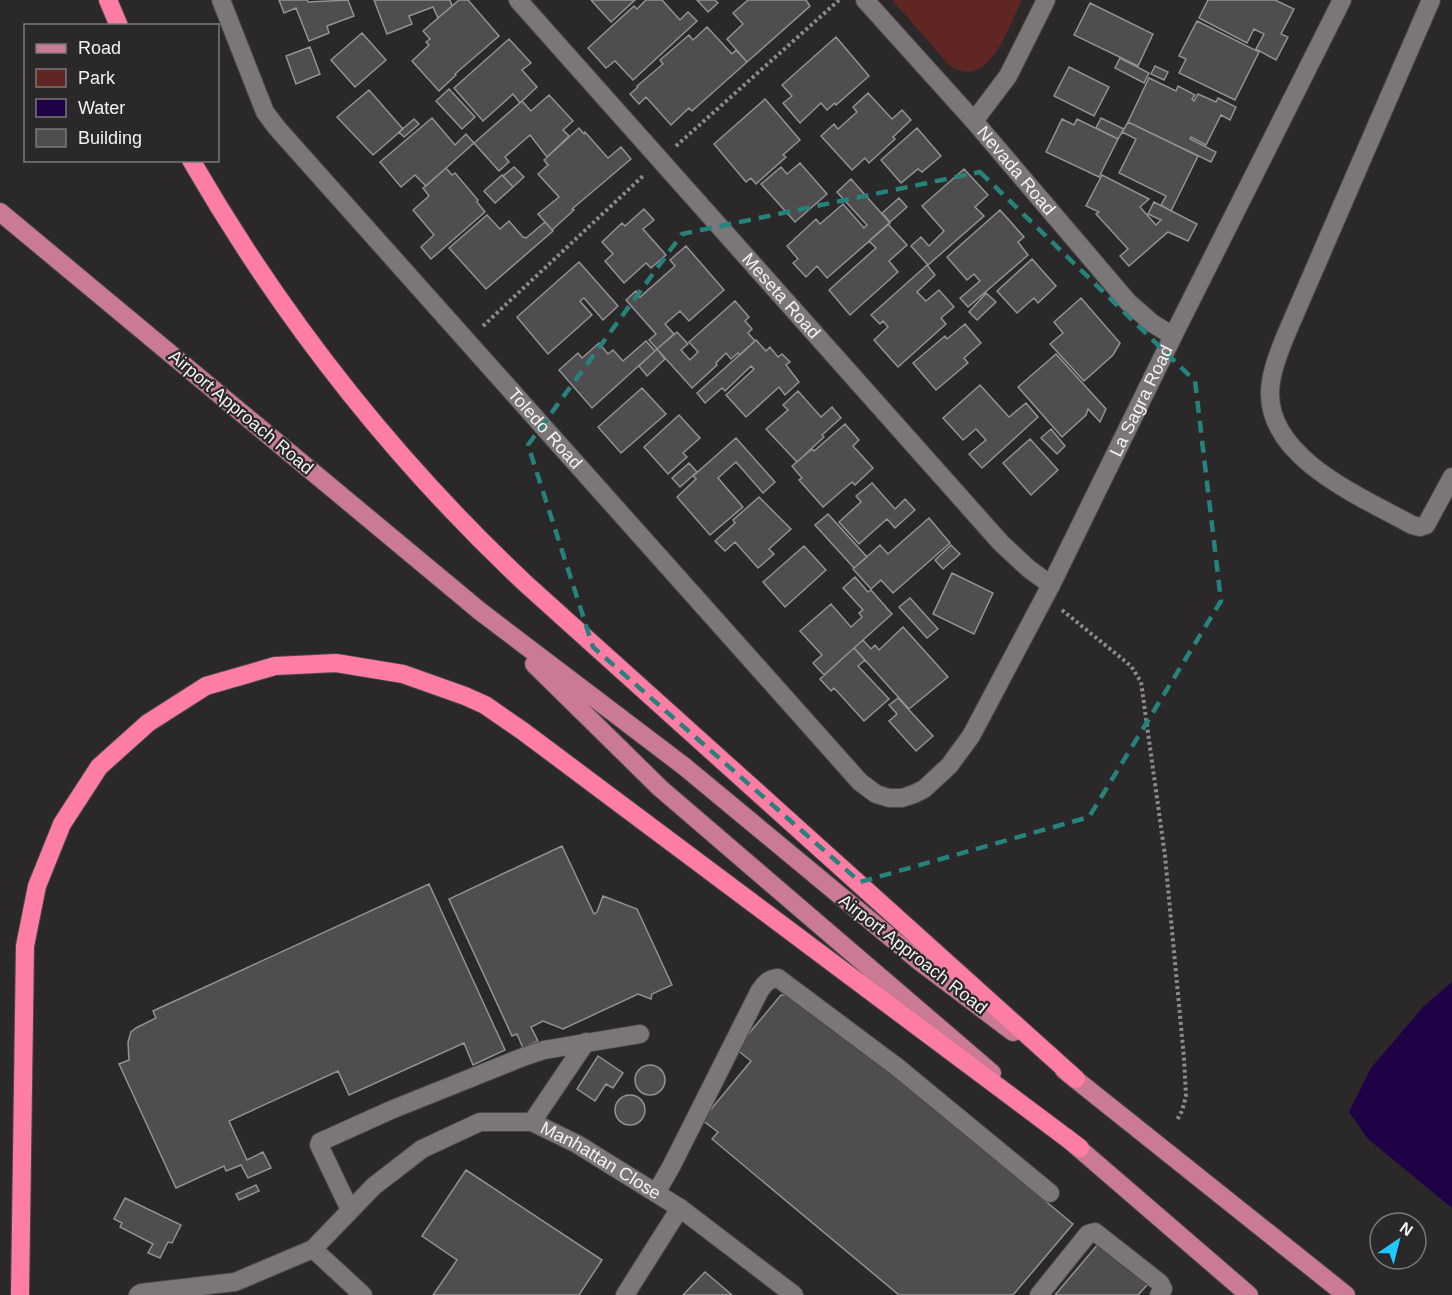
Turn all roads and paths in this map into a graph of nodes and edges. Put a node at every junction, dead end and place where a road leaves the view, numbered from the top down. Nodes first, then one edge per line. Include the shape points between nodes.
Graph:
1 (108, 0) edge
2 (220, 0) edge
3 (518, 0) edge
4 (865, 0) edge
5 (1046, 0) edge
6 (1342, 0) edge
7 (1431, 0) edge
8 (118, 24) edge
9 (974, 121) junction
10 (192, 162) edge
11 (0, 212) edge
12 (1173, 336) junction
13 (1452, 477) edge
14 (1047, 592) junction
15 (481, 612) junction
16 (924, 789) joint
17 (640, 1034) dead end
18 (586, 1042) junction
19 (1076, 1079) junction
20 (1177, 1120) dead end
21 (532, 1122) junction
22 (1080, 1148) junction
23 (656, 1193) junction
24 (1050, 1193) dead end
25 (680, 1208) junction
26 (351, 1210) junction
27 (313, 1249) junction
28 (208, 1290) edge
29 (21, 1295) edge
30 (138, 1295) edge
31 (363, 1295) edge
32 (625, 1295) edge
33 (794, 1295) edge
34 (1039, 1295) edge
35 (1159, 1295) edge
36 (1249, 1295) edge
37 (1346, 1295) edge

1 - 8 highway
2 - 16 street, Toledo Road via 265,112 277,128 860,782 889,798 902,798
3 - 14 street, Meseta Road
4 - 9 street, Nevada Road
5 - 9 street via 1008,76
6 - 12 street, La Sagra Road
7 - 13 street via 1285,337 1274,366 1270,394 1273,420 1289,444 1310,464 1412,525 1426,525
9 - 12 street, Nevada Road via 1128,302
10 - 19 highway via 259,267 322,355 396,447 482,541
11 - 15 main road, Airport Approach Road
12 - 14 street, La Sagra Road
14 - 16 street, La Sagra Road via 971,736 949,766
14 - 20 path via 1131,666 1141,682 1165,856 1184,1058 1186,1096
15 - 19 main road, Airport Approach Road via 685,767 919,961
15 - 22 main road, Airport Approach Road via 660,788
17 - 18 street
18 - 21 street
18 - 26 street via 523,1057 320,1142
19 - 37 main road, Airport Approach Road
21 - 23 street, Manhattan Close via 577,1144
21 - 26 street, Manhattan Close via 480,1122 422,1149 374,1186
22 - 29 highway via 485,705 403,674 336,663 275,666 206,686 148,723 99,767 62,824 37,886 25,946
22 - 36 main road, Airport Approach Road
23 - 24 street via 759,992 772,978 778,978 897,1067
23 - 25 street, Manhattan Close
25 - 32 street
25 - 33 street, Manhattan Close
26 - 27 street, Manhattan Close
27 - 28 street
27 - 31 street
28 - 30 street
34 - 35 street via 1088,1234 1095,1232 1160,1283 1163,1289

